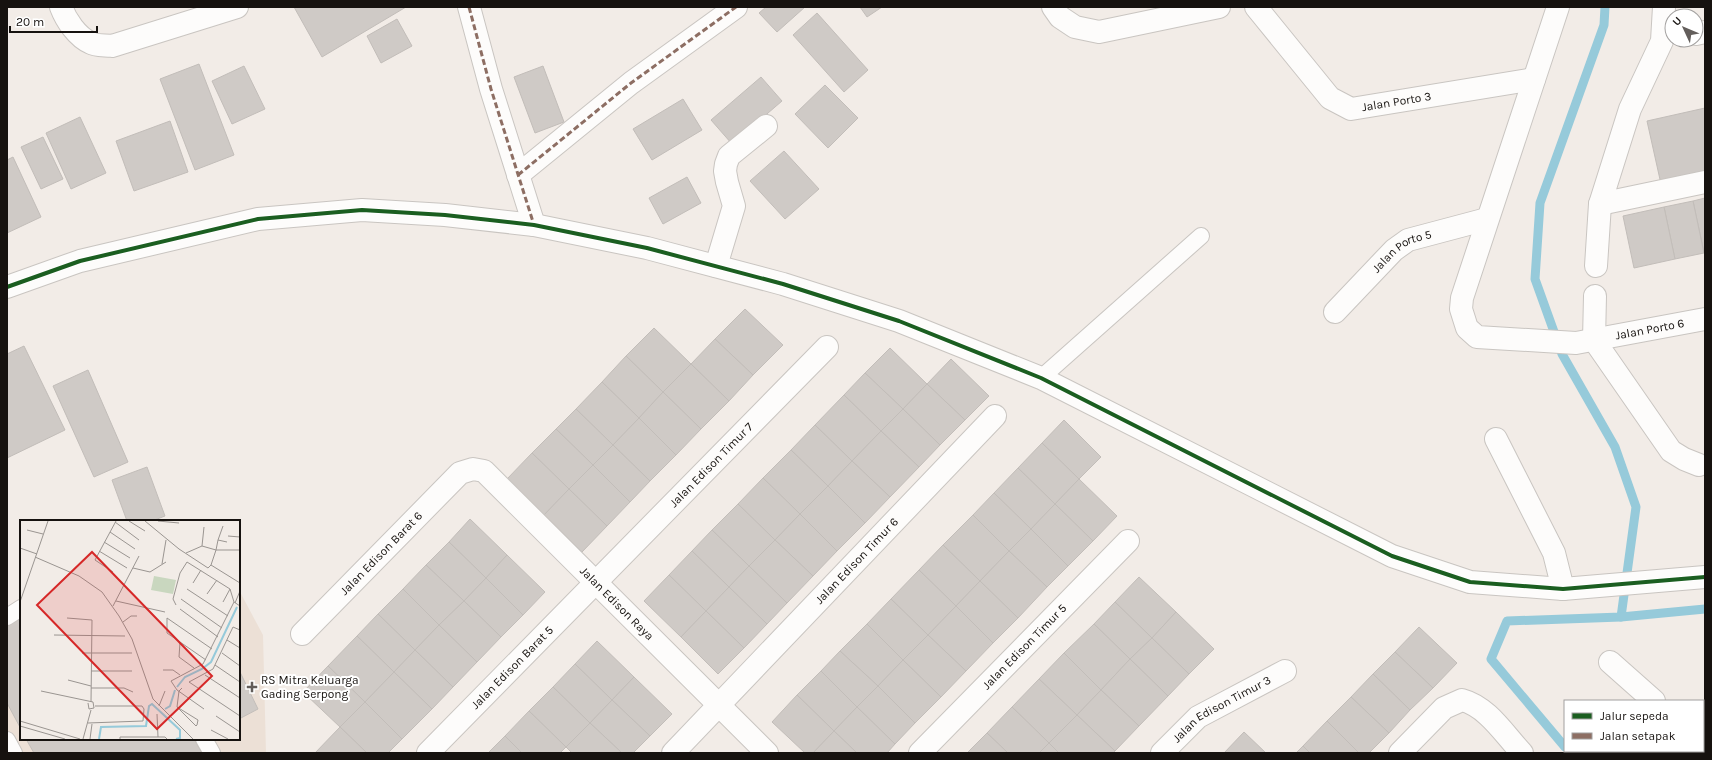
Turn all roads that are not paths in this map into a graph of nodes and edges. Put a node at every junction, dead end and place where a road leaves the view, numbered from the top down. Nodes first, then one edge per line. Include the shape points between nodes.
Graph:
1 (61, 7) edge
2 (237, 7) edge
3 (469, 7) edge
4 (736, 7) edge
5 (1053, 7) edge
6 (1219, 7) edge
7 (1256, 7) edge
8 (1558, 7) edge
9 (1664, 46) edge
10 (1534, 80) junction
11 (766, 126) dead end
12 (518, 176) junction
13 (1705, 182) edge
14 (1600, 204) junction
15 (1487, 219) junction
16 (534, 225) junction
17 (1201, 236) dead end
18 (716, 266) junction
19 (1596, 266) dead end
20 (7, 287) edge
21 (1595, 296) dead end
22 (1335, 312) dead end
23 (1705, 319) edge
24 (1585, 342) junction
25 (827, 347) dead end
26 (1041, 378) junction
27 (995, 416) dead end
28 (1496, 439) dead end
29 (1703, 464) edge
30 (460, 473) joint
31 (1128, 541) dead end
32 (1705, 577) edge
33 (596, 582) junction
34 (1563, 589) junction
35 (20, 609) edge
36 (7, 617) edge
37 (302, 634) dead end
38 (1610, 662) dead end
39 (1285, 671) dead end
40 (1653, 700) edge
41 (718, 705) junction
42 (7, 740) edge
43 (205, 740) edge
44 (14, 753) edge
45 (212, 753) edge
46 (428, 753) edge
47 (673, 753) edge
48 (767, 753) edge
49 (920, 753) edge
50 (1162, 753) edge
51 (1400, 753) edge
52 (1522, 753) edge

1 - 2 street via 80,36 92,44 112,46
3 - 12 street
4 - 12 street via 632,83
5 - 6 street via 1060,17 1076,27 1100,32
7 - 10 street, Jalan Porto 3 via 1330,98 1351,109
8 - 10 street, Jalan Porto 6
9 - 14 street via 1630,108
10 - 15 street, Jalan Porto 6
11 - 18 street via 730,156 726,164 727,182 734,206
12 - 16 street
13 - 14 street
14 - 19 street
15 - 22 street, Jalan Porto 5 via 1408,240 1394,250
15 - 24 street, Jalan Porto 6 via 1462,298 1461,309 1467,328 1477,337
16 - 18 street via 647,248
16 - 20 street via 445,215 362,210 258,219 80,261
17 - 26 lane
18 - 26 street via 783,284 899,321
21 - 24 street
23 - 24 street, Jalan Porto 6
24 - 29 street via 1671,451 1684,459
25 - 33 street, Jalan Edison Timur 7
26 - 34 street via 1392,556 1470,582
27 - 41 street, Jalan Edison Timur 6
28 - 34 street via 1554,553
30 - 33 street, Jalan Edison Raya via 473,469 484,471
30 - 37 street, Jalan Edison Barat 6
31 - 49 street, Jalan Edison Timur 5
32 - 34 street
33 - 41 street, Jalan Edison Raya
33 - 46 street, Jalan Edison Barat 5
35 - 36 lane
38 - 40 street
39 - 50 street, Jalan Edison Timur 3 via 1198,717
41 - 47 street, Jalan Edison Timur 6
41 - 48 street, Jalan Edison Raya
42 - 44 lane
43 - 45 lane
51 - 52 street via 1444,708 1462,700 1485,712

